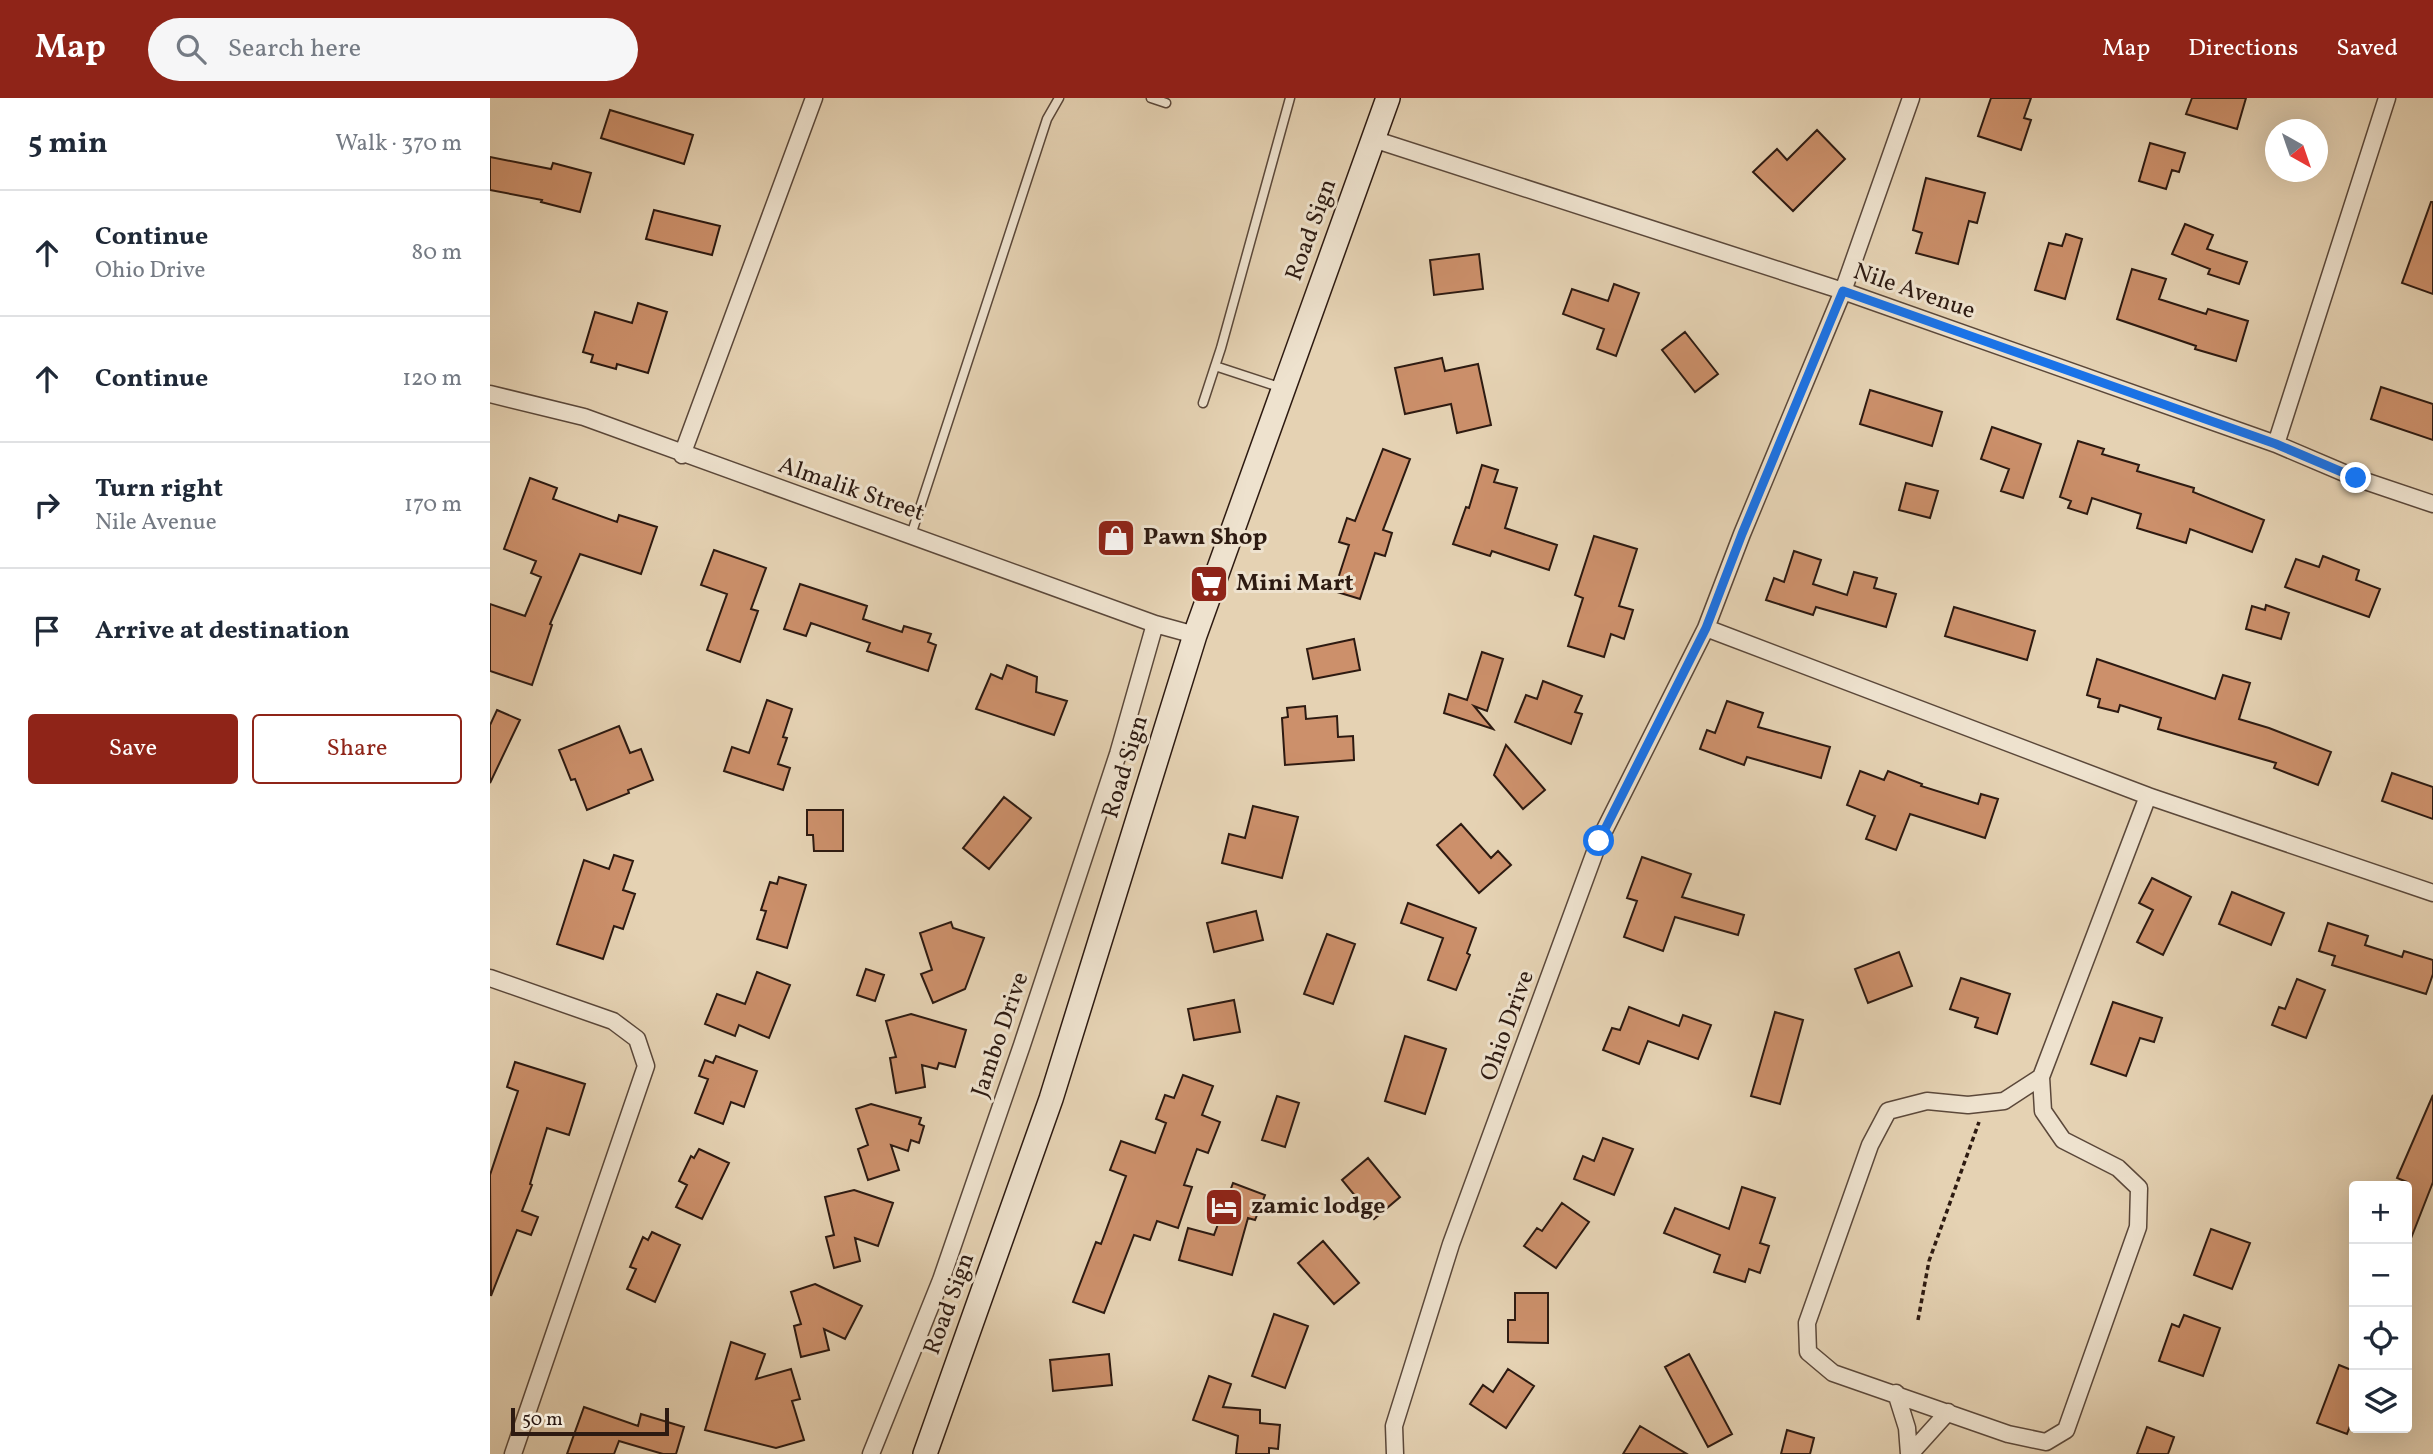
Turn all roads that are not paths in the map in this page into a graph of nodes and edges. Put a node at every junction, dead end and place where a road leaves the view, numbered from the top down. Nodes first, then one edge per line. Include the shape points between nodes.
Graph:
1 (814, 98) edge
2 (1059, 98) edge
3 (1150, 98) edge
4 (1290, 98) edge
5 (1388, 98) edge
6 (1910, 98) edge
7 (2387, 98) edge
8 (1166, 103) dead end
9 (1373, 139) junction
10 (1843, 291) junction
11 (1215, 366) junction
12 (1282, 388) junction
13 (491, 397) edge
14 (1203, 404) dead end
15 (2276, 444) junction
16 (682, 454) junction
17 (2433, 504) edge
18 (911, 535) junction
19 (1156, 624) junction
20 (1706, 628) junction
21 (1195, 635) junction
22 (2148, 796) junction
23 (2433, 893) edge
24 (490, 978) edge
25 (2041, 1077) junction
26 (1896, 1393) junction
27 (1948, 1412) junction
28 (876, 1453) edge
29 (513, 1454) edge
30 (925, 1454) edge
31 (1395, 1454) edge
32 (1910, 1454) edge

1 - 16 street
2 - 18 lane via 1047,119
3 - 8 lane
4 - 11 lane
5 - 9 main road, Road Sign
6 - 10 street, Ohio Drive
7 - 15 street
9 - 10 street, Nile Avenue
9 - 12 main road, Road Sign
10 - 15 street, Nile Avenue
10 - 20 street, Ohio Drive
11 - 12 lane
11 - 14 lane
12 - 21 main road, Road Sign
13 - 16 street, Almalik Street via 584,417
15 - 17 street, Nile Avenue
16 - 18 street, Almalik Street
18 - 19 street, Almalik Street
19 - 21 street, Almalik Street
19 - 28 street, Jambo Drive via 1017,1058
20 - 22 street
20 - 31 street, Ohio Drive via 1599,841 1451,1244 1394,1426
21 - 30 main road, Road Sign via 1051,1099
22 - 23 street
22 - 25 street
24 - 29 street via 613,1021 637,1039 646,1066
25 - 26 street via 2004,1101 1968,1105 1927,1101 1888,1111 1870,1145 1807,1324 1808,1352 1833,1373
25 - 27 street via 2043,1111 2063,1140 2118,1168 2139,1188 2138,1227 2066,1430 2046,1442
26 - 27 street
26 - 32 street
27 - 32 street

